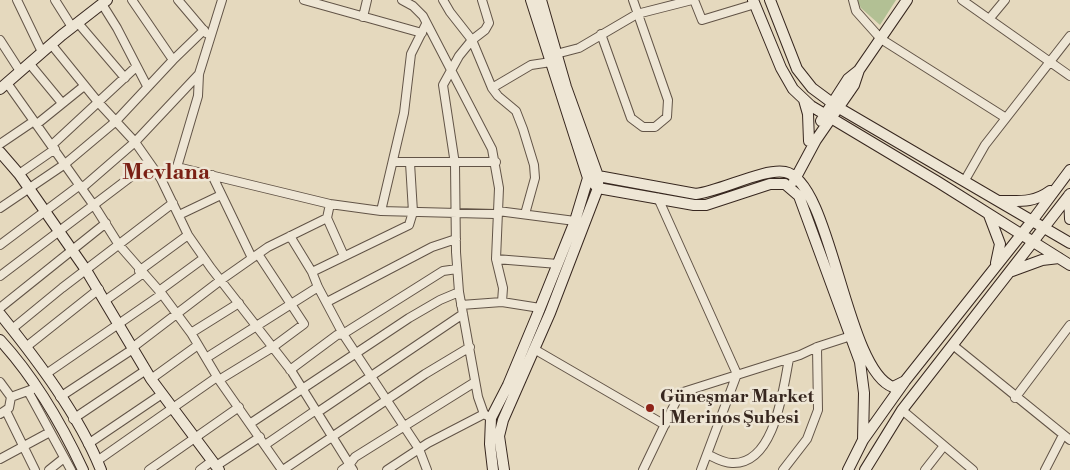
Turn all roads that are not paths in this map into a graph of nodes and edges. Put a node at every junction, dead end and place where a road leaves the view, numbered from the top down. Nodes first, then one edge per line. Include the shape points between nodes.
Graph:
1 (18, 0) edge
2 (55, 0) edge
3 (132, 0) edge
4 (178, 0) edge
5 (222, 0) edge
6 (304, 0) edge
7 (368, 0) edge
8 (402, 0) edge
9 (443, 0) edge
10 (482, 0) edge
11 (531, 0) edge
12 (541, 0) edge
13 (633, 0) edge
14 (693, 0) edge
15 (770, 0) edge
16 (852, 0) edge
17 (907, 0) edge
18 (962, 0) edge
19 (1004, 0) edge
20 (106, 1) edge
21 (754, 2) edge
22 (637, 14) junction
23 (363, 17) junction
24 (990, 18) junction
25 (426, 24) junction
26 (75, 25) junction
27 (204, 30) junction
28 (422, 33) junction
29 (601, 34) junction
30 (1070, 36) edge
31 (881, 39) junction
32 (0, 40) edge
33 (210, 40) junction
34 (472, 40) junction
35 (51, 44) junction
36 (42, 52) junction
37 (554, 58) junction
38 (173, 60) junction
39 (1051, 62) junction
40 (29, 63) junction
41 (136, 67) junction
42 (451, 68) junction
43 (20, 71) junction
44 (199, 74) junction
45 (1070, 76) edge
46 (125, 78) junction
47 (3, 86) edge
48 (84, 86) junction
49 (147, 86) junction
50 (492, 88) junction
51 (804, 99) junction
52 (98, 102) junction
53 (62, 103) junction
54 (836, 106) junction
55 (828, 118) junction
56 (1006, 118) junction
57 (115, 122) junction
58 (36, 123) junction
59 (846, 128) junction
60 (812, 141) junction
61 (135, 142) junction
62 (0, 144) edge
63 (53, 147) junction
64 (0, 152) edge
65 (393, 162) junction
66 (496, 162) junction
67 (149, 163) junction
68 (410, 163) junction
69 (65, 164) junction
70 (455, 164) junction
71 (176, 167) junction
72 (1070, 170) edge
73 (19, 174) junction
74 (212, 175) junction
75 (793, 175) junction
76 (593, 177) junction
77 (161, 179) junction
78 (965, 180) junction
79 (1059, 184) junction
80 (81, 186) junction
81 (788, 186) junction
82 (598, 188) junction
83 (29, 189) junction
84 (1070, 194) edge
85 (221, 195) junction
86 (658, 198) junction
87 (999, 201) junction
88 (173, 203) junction
89 (94, 204) junction
90 (330, 204) junction
91 (0, 208) edge
92 (45, 210) junction
93 (381, 211) junction
94 (498, 211) junction
95 (413, 212) junction
96 (455, 212) junction
97 (525, 214) junction
98 (989, 214) junction
99 (179, 215) junction
100 (327, 218) junction
101 (1070, 219) edge
102 (575, 221) junction
103 (1032, 221) junction
104 (106, 223) junction
105 (1043, 228) junction
106 (59, 230) junction
107 (188, 235) junction
108 (1020, 235) junction
109 (290, 236) junction
110 (456, 238) junction
111 (1034, 242) junction
112 (1070, 243) edge
113 (0, 245) edge
114 (119, 245) junction
115 (72, 250) junction
116 (255, 256) junction
117 (344, 256) junction
118 (204, 258) junction
119 (1059, 258) junction
120 (496, 259) junction
121 (558, 264) junction
122 (1070, 265) edge
123 (995, 267) junction
124 (457, 269) junction
125 (86, 270) junction
126 (1011, 271) junction
127 (141, 272) junction
128 (312, 272) junction
129 (0, 276) edge
130 (221, 280) junction
131 (318, 287) junction
132 (99, 289) junction
133 (459, 292) junction
134 (160, 293) junction
135 (106, 300) junction
136 (327, 302) junction
137 (502, 302) junction
138 (289, 303) junction
139 (238, 304) junction
140 (461, 305) junction
141 (0, 308) edge
142 (540, 308) junction
143 (176, 313) junction
144 (0, 314) edge
145 (463, 314) junction
146 (118, 324) junction
147 (1070, 325) edge
148 (256, 326) junction
149 (12, 329) junction
150 (191, 333) junction
151 (343, 334) junction
152 (859, 335) junction
153 (848, 336) junction
154 (0, 340) edge
155 (198, 345) junction
156 (954, 346) junction
157 (26, 347) junction
158 (273, 347) junction
159 (470, 347) junction
160 (817, 347) junction
161 (132, 348) junction
162 (534, 348) junction
163 (356, 353) junction
164 (206, 358) junction
165 (789, 359) junction
166 (290, 370) junction
167 (46, 374) junction
168 (148, 374) junction
169 (738, 374) junction
170 (371, 377) junction
171 (218, 378) junction
172 (905, 381) junction
173 (0, 382) edge
174 (475, 382) junction
175 (32, 389) junction
176 (303, 390) junction
177 (162, 394) junction
178 (11, 397) junction
179 (60, 397) junction
180 (1016, 398) junction
181 (387, 399) junction
182 (239, 407) junction
183 (172, 408) junction
184 (902, 410) junction
185 (317, 411) junction
186 (3, 412) edge
187 (488, 416) junction
188 (73, 419) junction
189 (251, 424) junction
190 (665, 425) junction
191 (404, 426) junction
192 (50, 432) junction
193 (1063, 435) junction
194 (332, 436) junction
195 (260, 437) junction
196 (196, 438) junction
197 (863, 440) junction
198 (1070, 440) edge
199 (88, 444) junction
200 (265, 445) junction
201 (24, 446) junction
202 (943, 447) junction
203 (419, 449) junction
204 (707, 454) junction
205 (64, 458) junction
206 (0, 459) edge
207 (99, 466) edge
208 (216, 466) edge
209 (351, 467) edge
210 (34, 470) edge
211 (49, 470) edge
212 (71, 470) edge
213 (83, 470) edge
214 (149, 470) edge
215 (200, 470) edge
216 (282, 470) edge
217 (342, 470) edge
218 (387, 470) edge
219 (427, 470) edge
220 (493, 470) edge
221 (504, 470) edge
222 (644, 470) edge
223 (700, 470) edge
224 (783, 470) edge
225 (848, 470) edge
226 (865, 470) edge
227 (925, 470) edge
228 (973, 470) edge
229 (1045, 470) edge

1 - 36 street
2 - 26 street
3 - 38 street
4 - 27 street
5 - 33 street
6 - 23 street
7 - 23 street
8 - 25 street via 413,6
9 - 34 street
10 - 34 street via 489,23
11 - 37 street
12 - 37 street
13 - 22 street
14 - 21 street via 702,20
14 - 22 street
15 - 54 street via 798,69 812,88
16 - 31 street via 856,11
17 - 31 street
18 - 24 street
19 - 24 street
20 - 26 street
20 - 41 street
21 - 51 street via 781,68 793,89
22 - 29 street
22 - 29 street via 668,100 667,117 655,127 643,127 631,118
23 - 28 street
24 - 39 street
25 - 28 street
25 - 42 street
26 - 35 street
26 - 46 street
27 - 33 street
27 - 38 street
28 - 65 street via 411,54 404,113
29 - 37 street
30 - 39 street
31 - 54 street via 859,70 848,79
31 - 56 street
32 - 43 street
33 - 44 street
34 - 42 street
34 - 50 street
35 - 36 street
35 - 48 street
36 - 40 street
37 - 50 street via 531,66
37 - 76 street
38 - 49 street
39 - 45 street
39 - 56 street
40 - 43 street
40 - 53 street
41 - 46 street
41 - 49 street
42 - 66 street via 489,139
42 - 70 street via 443,85 443,94
43 - 47 street
44 - 61 street
44 - 71 street via 198,96
46 - 52 street
47 - 58 street
48 - 52 street
48 - 53 street
49 - 57 street
50 - 97 street via 516,111 534,165 535,178
51 - 55 street
51 - 60 street
52 - 57 street
52 - 63 street
53 - 58 street
54 - 55 street
54 - 78 street
55 - 59 street
55 - 60 street
56 - 78 street via 985,145
57 - 61 street
57 - 69 street
58 - 62 street
58 - 63 street
59 - 60 street via 828,132
59 - 98 street
60 - 75 street
61 - 67 street
61 - 80 street
63 - 69 street
63 - 73 street
64 - 73 street
65 - 68 street
65 - 93 street
66 - 70 street
66 - 94 street
67 - 77 street
67 - 89 street
68 - 70 street
68 - 95 street
69 - 80 street
69 - 83 street
70 - 96 street
71 - 74 street
71 - 77 street
72 - 79 street
73 - 83 street
74 - 85 street
74 - 90 street
75 - 76 street via 771,172 710,193 696,194
75 - 81 street
75 - 152 street via 812,198
76 - 82 street
76 - 102 street
77 - 88 street
78 - 87 street
79 - 87 street via 1039,199
79 - 103 street
80 - 89 street
80 - 92 street
81 - 86 street via 770,184 706,205
81 - 153 street via 799,196 806,213
82 - 86 street
82 - 162 street
83 - 91 street
83 - 92 street
84 - 101 street
84 - 105 street
85 - 99 street
85 - 116 street
86 - 169 street
87 - 103 street
88 - 99 street
88 - 114 street
89 - 104 street
89 - 106 street
90 - 93 street
90 - 100 street
92 - 106 street
92 - 113 street
93 - 95 street
94 - 96 street via 495,214
94 - 97 street
94 - 120 street
95 - 96 street
95 - 117 street via 409,225
96 - 110 street
97 - 102 street
98 - 108 street
98 - 123 street via 1000,244
99 - 107 street
100 - 109 street
100 - 117 street
102 - 121 street
103 - 105 street
103 - 108 street
104 - 114 street
104 - 115 street
105 - 111 street
105 - 112 street
106 - 115 street
106 - 129 street
107 - 118 street
107 - 127 street
108 - 111 street
108 - 123 street
109 - 116 street
109 - 128 street
110 - 124 street
110 - 136 street via 403,261
111 - 119 street
111 - 126 street
114 - 125 street
114 - 127 street
115 - 125 street
115 - 141 street
116 - 130 street
116 - 138 street
117 - 128 street
118 - 130 street
118 - 134 street
119 - 122 street
119 - 126 street via 1042,260
120 - 121 street
120 - 137 street
121 - 142 street
123 - 172 street
124 - 133 street
124 - 151 street via 444,271
125 - 132 street
125 - 149 street
126 - 156 street
127 - 134 street
127 - 135 street
128 - 131 street
130 - 139 street
130 - 143 street
131 - 136 street
131 - 138 street
132 - 135 street
132 - 157 street
133 - 140 street
133 - 163 street via 417,313
134 - 143 street
134 - 146 street
135 - 146 street
136 - 151 street
137 - 140 street
137 - 142 street
138 - 148 street
138 - 158 street via 304,324
139 - 148 street
139 - 150 street
140 - 145 street
142 - 187 street via 508,385
143 - 150 street
143 - 161 street
144 - 149 street
145 - 159 street
145 - 170 street
146 - 161 street
146 - 167 street
147 - 180 street
148 - 158 street
148 - 164 street
149 - 157 street
150 - 155 street
151 - 163 street
151 - 166 street
152 - 153 street
152 - 172 street via 880,379 893,387
153 - 160 street
153 - 197 street via 862,374
154 - 175 street
155 - 164 street
155 - 168 street
156 - 180 street
156 - 184 street
157 - 167 street
158 - 166 street
158 - 171 street
159 - 174 street
159 - 181 street
160 - 165 street
160 - 224 street via 818,410 807,439
161 - 168 street
161 - 179 street
162 - 190 street
162 - 221 street via 499,436
163 - 170 street
163 - 176 street
164 - 171 street
165 - 169 street
165 - 204 street via 773,430 755,456 734,464
166 - 176 street
167 - 179 street
168 - 177 street
168 - 188 street
169 - 190 street via 680,393
169 - 204 street
170 - 181 street
170 - 185 street
171 - 182 street
171 - 183 street
172 - 197 street
173 - 178 street
174 - 187 street
174 - 191 street
175 - 178 street
175 - 192 street
175 - 213 street
176 - 185 street
176 - 189 street
177 - 183 street
177 - 199 street
178 - 186 street via 9,408
179 - 188 street
180 - 193 street
181 - 191 street
181 - 194 street
182 - 189 street
182 - 196 street
183 - 196 street
183 - 207 street
184 - 202 street
184 - 226 street
185 - 194 street
185 - 200 street
186 - 201 street
187 - 203 street
187 - 220 street
188 - 199 street
189 - 195 street
190 - 222 street
191 - 203 street
191 - 209 street via 355,457
192 - 201 street
192 - 205 street
193 - 198 street
193 - 229 street
194 - 209 street
194 - 216 street
195 - 200 street
195 - 208 street
196 - 208 street
196 - 214 street
197 - 225 street
199 - 207 street
200 - 216 street
201 - 206 street
201 - 210 street
202 - 227 street
202 - 228 street
203 - 218 street
203 - 219 street
204 - 223 street
205 - 211 street
205 - 212 street
208 - 215 street
209 - 217 street

